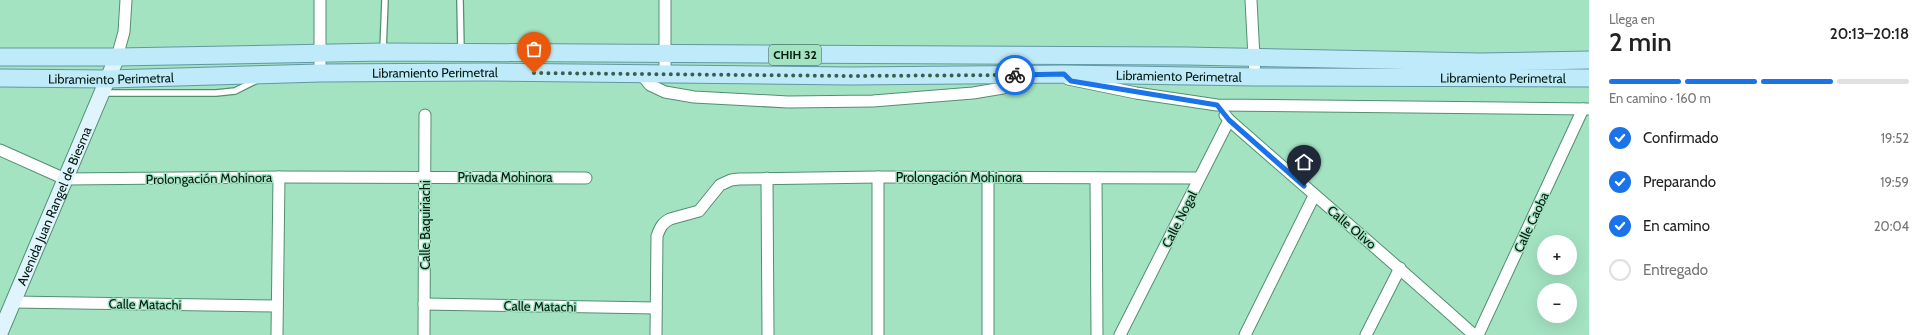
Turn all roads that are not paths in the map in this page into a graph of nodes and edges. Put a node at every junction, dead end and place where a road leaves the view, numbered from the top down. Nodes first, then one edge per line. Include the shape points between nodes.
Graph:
1 (126, 0) edge
2 (320, 0) edge
3 (385, 0) edge
4 (460, 0) edge
5 (665, 0) edge
6 (1251, 0) edge
7 (320, 52) junction
8 (383, 52) junction
9 (461, 52) junction
10 (665, 54) junction
11 (0, 57) edge
12 (117, 57) junction
13 (1254, 58) junction
14 (1589, 60) edge
15 (320, 73) junction
16 (641, 74) junction
17 (665, 74) junction
18 (1064, 74) junction
19 (1028, 75) junction
20 (1255, 77) junction
21 (0, 78) edge
22 (1589, 78) edge
23 (106, 86) junction
24 (1217, 105) junction
25 (1586, 109) edge
26 (425, 115) dead end
27 (1229, 120) junction
28 (0, 150) edge
29 (279, 177) junction
30 (425, 177) junction
31 (878, 177) junction
32 (988, 177) junction
33 (586, 178) dead end
34 (767, 178) junction
35 (1096, 178) junction
36 (1199, 178) junction
37 (65, 179) junction
38 (1314, 196) junction
39 (1400, 268) junction
40 (13, 302) junction
41 (424, 304) junction
42 (276, 306) junction
43 (656, 308) junction
44 (0, 333) edge
45 (277, 335) edge
46 (424, 335) edge
47 (656, 335) edge
48 (768, 335) edge
49 (878, 335) edge
50 (988, 335) edge
51 (1097, 335) edge
52 (1120, 335) edge
53 (1245, 335) edge
54 (1366, 335) edge
55 (1474, 335) edge
56 (1478, 335) edge

1 - 12 street via 124,32
2 - 7 street
3 - 8 lane
4 - 9 lane
5 - 10 street
6 - 13 street
7 - 8 main road, Libramiento Perimetral / CHIH 32
7 - 12 main road, Libramiento Perimetral / CHIH 32
7 - 15 street
8 - 9 main road, Libramiento Perimetral / CHIH 32
9 - 10 main road, Libramiento Perimetral / CHIH 32
10 - 13 main road, Libramiento Perimetral / CHIH 32
10 - 17 street
11 - 12 main road, Libramiento Perimetral / CHIH 32
12 - 23 street, Avenida Juan Rangel de Biesma
13 - 14 main road, Libramiento Perimetral / CHIH 32 via 1480,62
13 - 20 street
15 - 16 main road, Libramiento Perimetral / CHIH 32
15 - 23 main road, Libramiento Perimetral / CHIH 32 via 266,74 183,85
16 - 17 main road, Libramiento Perimetral / CHIH 32
16 - 19 street via 650,85 665,92 694,97 788,102 873,101 973,93 1003,88 1021,81
17 - 19 main road, Libramiento Perimetral / CHIH 32
18 - 19 main road, Libramiento Perimetral / CHIH 32
18 - 20 main road, Libramiento Perimetral / CHIH 32
18 - 24 street via 1071,81
20 - 22 main road, Libramiento Perimetral / CHIH 32
21 - 23 main road, Libramiento Perimetral / CHIH 32
23 - 37 street, Avenida Juan Rangel de Biesma
24 - 25 street
24 - 27 street
25 - 56 street, Calle Caoba
26 - 30 street, Calle Baquiriachi
27 - 36 street, Calle Nogal
27 - 38 street, Calle Olivo
28 - 37 street, Prolongación Mohinora
29 - 30 street, Prolongación Mohinora
29 - 37 street, Prolongación Mohinora
29 - 42 street
30 - 33 street, Privada Mohinora
30 - 41 street, Calle Baquiriachi
31 - 32 street, Prolongación Mohinora
31 - 34 street, Prolongación Mohinora
31 - 49 street
32 - 35 street, Prolongación Mohinora
32 - 50 street
34 - 43 street, Prolongación Mohinora via 731,180 720,185 699,211 665,221 657,236
34 - 48 street
35 - 36 street, Prolongación Mohinora
35 - 51 street
36 - 52 street, Calle Nogal
37 - 40 street, Avenida Juan Rangel de Biesma
38 - 39 street, Calle Olivo
38 - 53 street
39 - 54 street
39 - 55 street, Calle Olivo
40 - 42 street, Calle Matachi
40 - 44 street, Avenida Juan Rangel de Biesma
41 - 43 street, Calle Matachi
41 - 46 street, Calle Baquiriachi
42 - 45 street
43 - 47 street

